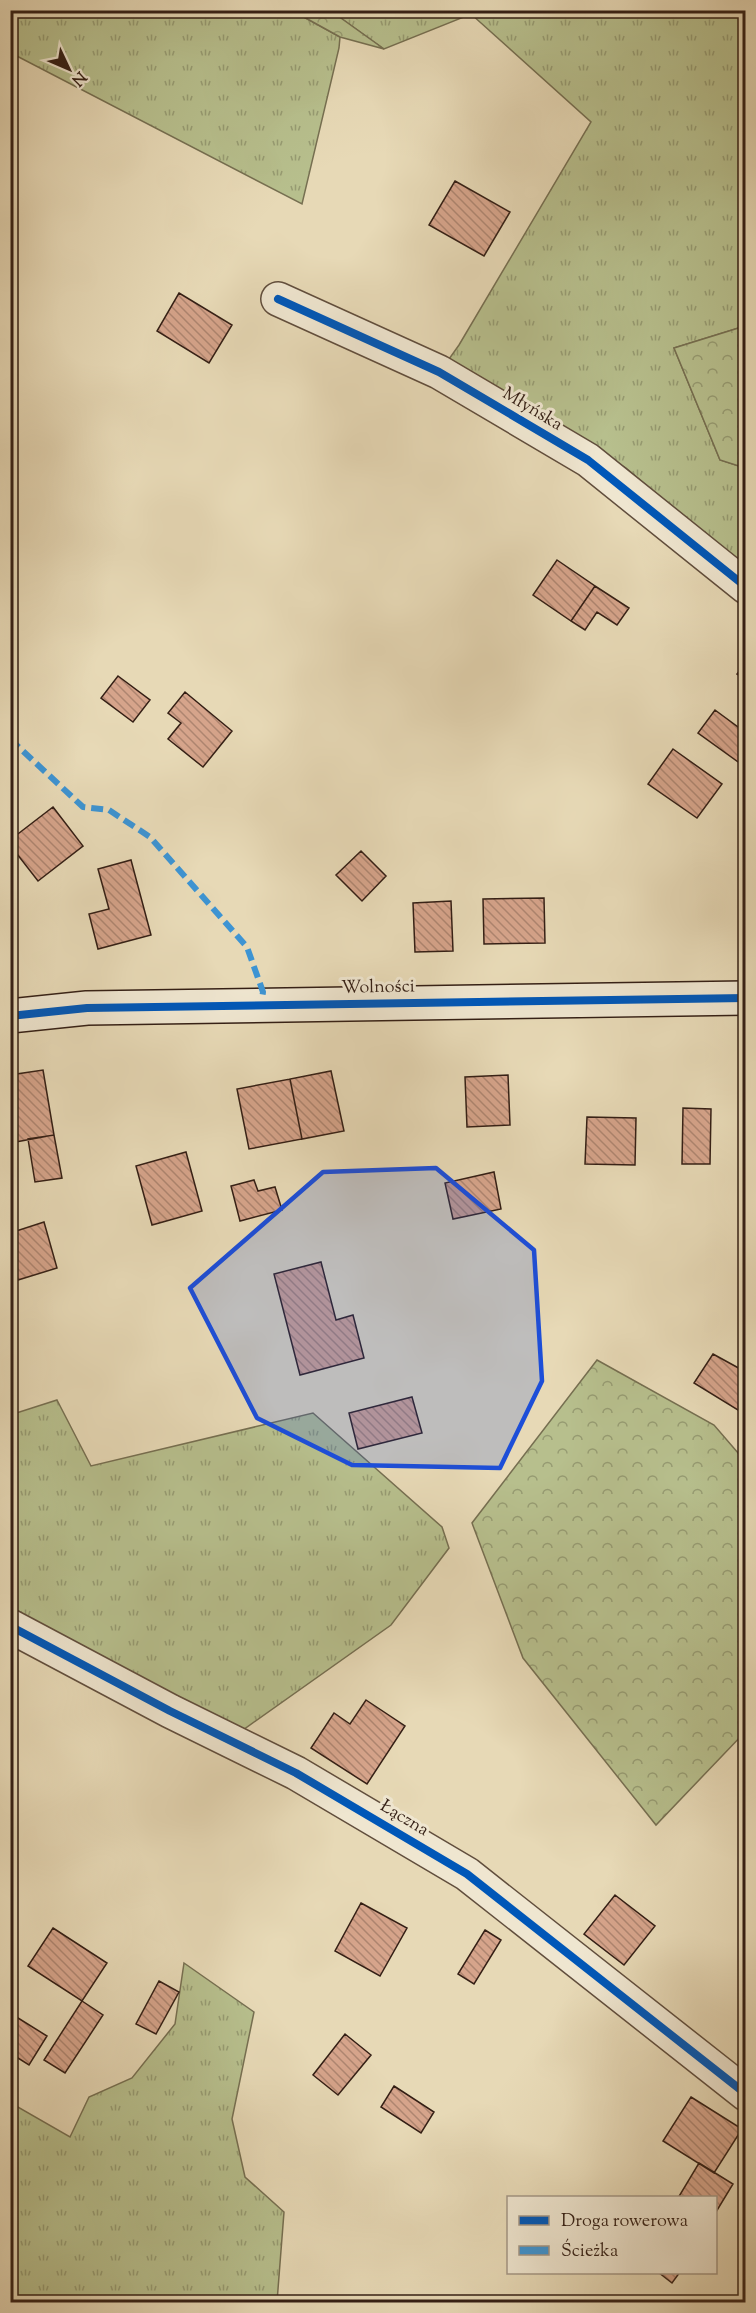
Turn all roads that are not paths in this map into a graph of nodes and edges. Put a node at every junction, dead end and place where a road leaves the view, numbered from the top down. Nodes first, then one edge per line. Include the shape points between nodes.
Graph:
1 (278, 298) dead end
2 (746, 587) edge
3 (746, 998) edge
4 (10, 1016) edge
5 (10, 1626) edge
6 (746, 2094) edge

1 - 2 street, Młyńska via 439,372 588,460
3 - 4 street, Wolności via 87,1008
5 - 6 street, Łączna via 296,1773 466,1874

